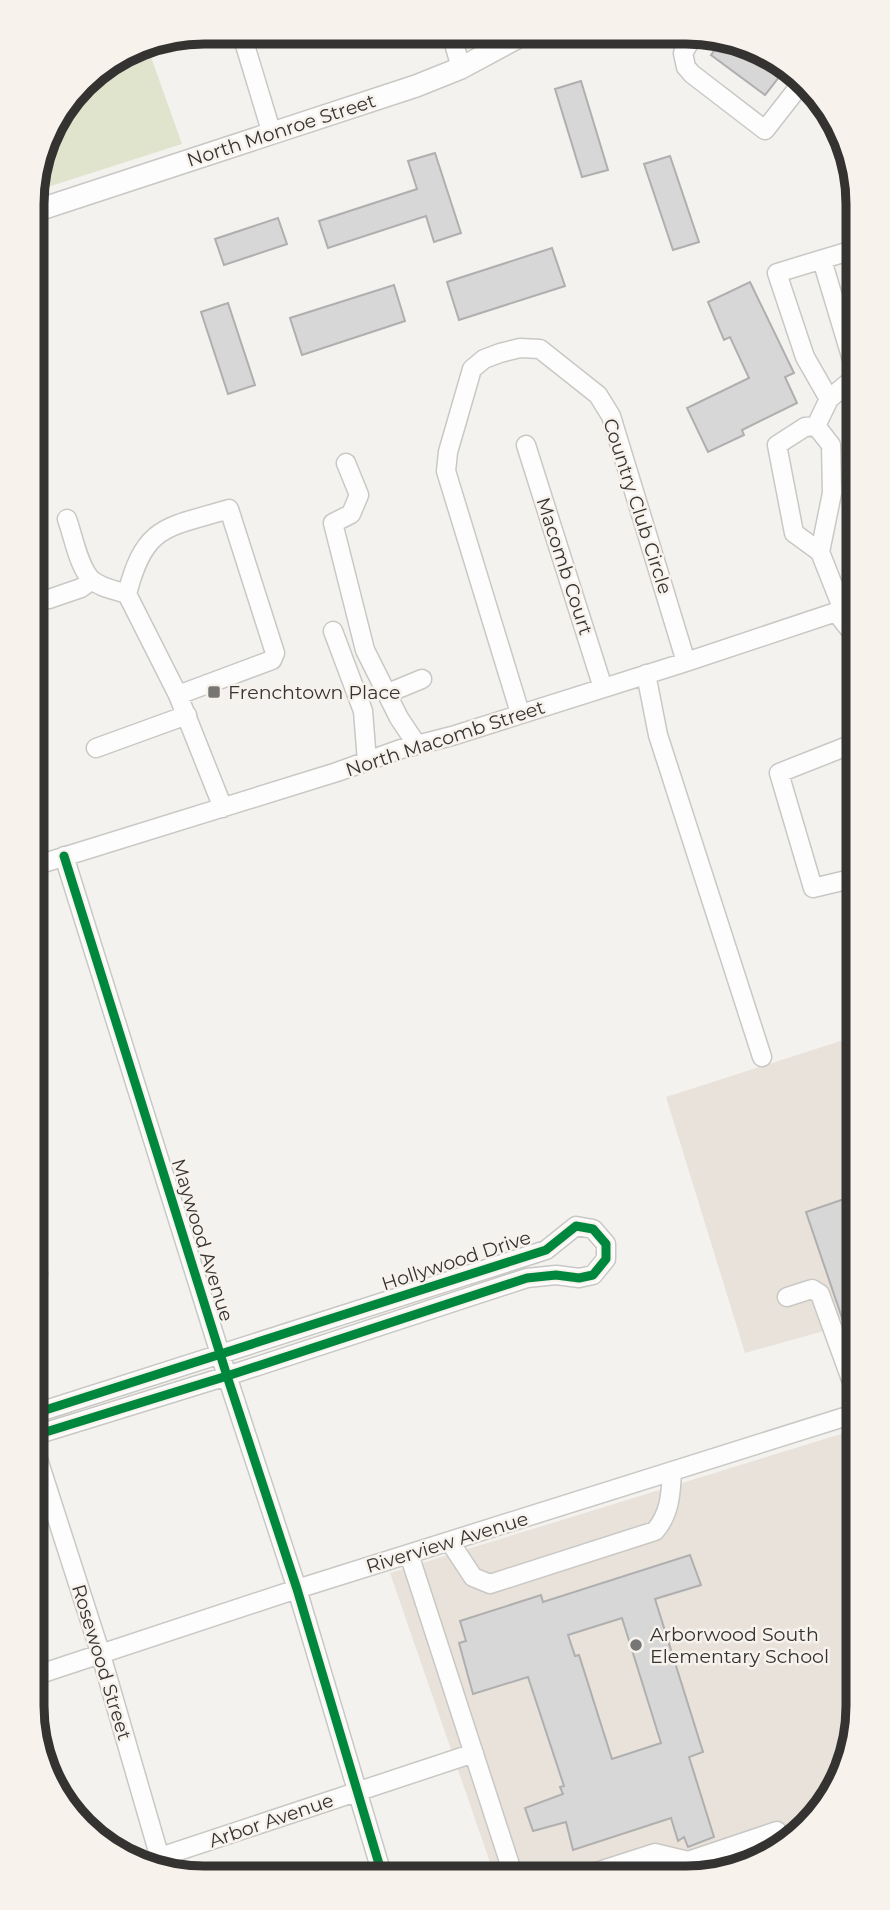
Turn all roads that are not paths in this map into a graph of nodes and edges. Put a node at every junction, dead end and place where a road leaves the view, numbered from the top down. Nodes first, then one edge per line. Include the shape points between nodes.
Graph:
1 (245, 44) edge
2 (453, 44) edge
3 (505, 44) edge
4 (688, 44) edge
5 (461, 68) junction
6 (797, 89) edge
7 (272, 134) junction
8 (44, 208) edge
9 (846, 252) edge
10 (822, 260) junction
11 (846, 340) edge
12 (846, 385) edge
13 (829, 400) junction
14 (816, 426) junction
15 (526, 445) dead end
16 (346, 463) dead end
17 (67, 519) dead end
18 (820, 552) junction
19 (92, 580) junction
20 (127, 594) junction
21 (49, 599) dead end
22 (844, 609) edge
23 (333, 631) dead end
24 (686, 662) junction
25 (646, 674) junction
26 (422, 679) dead end
27 (603, 688) junction
28 (388, 693) junction
29 (178, 695) junction
30 (520, 713) junction
31 (187, 715) junction
32 (417, 745) junction
33 (846, 747) edge
34 (96, 748) dead end
35 (367, 761) junction
36 (223, 808) junction
37 (64, 856) junction
38 (44, 863) edge
39 (846, 880) edge
40 (762, 1057) dead end
41 (787, 1297) dead end
42 (220, 1354) junction
43 (846, 1366) edge
44 (227, 1376) junction
45 (44, 1410) edge
46 (846, 1416) edge
47 (44, 1432) edge
48 (672, 1471) junction
49 (44, 1478) edge
50 (450, 1542) junction
51 (410, 1554) junction
52 (296, 1589) junction
53 (101, 1655) junction
54 (44, 1673) edge
55 (474, 1753) junction
56 (356, 1791) junction
57 (777, 1831) dead end
58 (155, 1858) edge
59 (165, 1861) edge
60 (379, 1866) edge
61 (510, 1866) edge
62 (615, 1866) edge
63 (685, 1866) edge
64 (690, 1866) edge

1 - 7 street
2 - 5 street
3 - 5 main road, North Monroe Street
4 - 6 street via 683,52 692,74 765,130
5 - 7 main road, North Monroe Street
7 - 8 main road, North Monroe Street
9 - 10 street
10 - 11 street
10 - 13 street via 777,273 805,357
12 - 13 street
13 - 14 street
14 - 18 street via 831,445 831,493
14 - 18 street via 805,427 777,445 794,533
15 - 27 street, Macomb Court
16 - 28 street via 359,495 351,513 333,523 365,650
17 - 19 street
18 - 22 street
19 - 20 street
19 - 21 street
20 - 29 street
20 - 29 street via 135,564 155,536 169,527 229,509 275,653 272,660
22 - 24 street, North Macomb Street
23 - 35 street via 363,712
24 - 25 street, North Macomb Street
24 - 30 street, Country Club Circle via 611,416 598,395 540,349 500,353 472,369 446,471
25 - 27 street, North Macomb Street
25 - 40 street via 658,735
26 - 28 street
27 - 30 street, North Macomb Street
28 - 32 street
29 - 31 street
30 - 32 street, North Macomb Street
31 - 34 street
31 - 36 street
32 - 35 street, North Macomb Street
33 - 39 street via 779,773 813,888
35 - 36 street, North Macomb Street
36 - 37 street, North Macomb Street
37 - 38 street, North Macomb Street
37 - 42 street, Maywood Avenue
41 - 43 street via 811,1290 820,1294
42 - 44 street, Maywood Avenue
42 - 44 street, Hollywood Drive via 546,1250 576,1226 593,1229 606,1244 606,1259 593,1275 527,1278
42 - 45 street, Hollywood Drive
44 - 47 street, Hollywood Drive
44 - 52 street, Maywood Avenue
46 - 48 street, Riverview Avenue
48 - 50 street, Riverview Avenue
48 - 50 street via 664,1520 655,1531 503,1580 490,1584 472,1577
49 - 53 street, Rosewood Street
50 - 51 street, Riverview Avenue
51 - 52 street, Riverview Avenue
51 - 55 street
52 - 53 street, Riverview Avenue
52 - 56 street, Maywood Avenue
53 - 54 street, Riverview Avenue
53 - 58 street, Rosewood Street
55 - 56 street, Arbor Avenue
55 - 61 street
56 - 59 street, Arbor Avenue
56 - 60 street, Maywood Avenue
57 - 64 street
62 - 63 street via 655,1853

